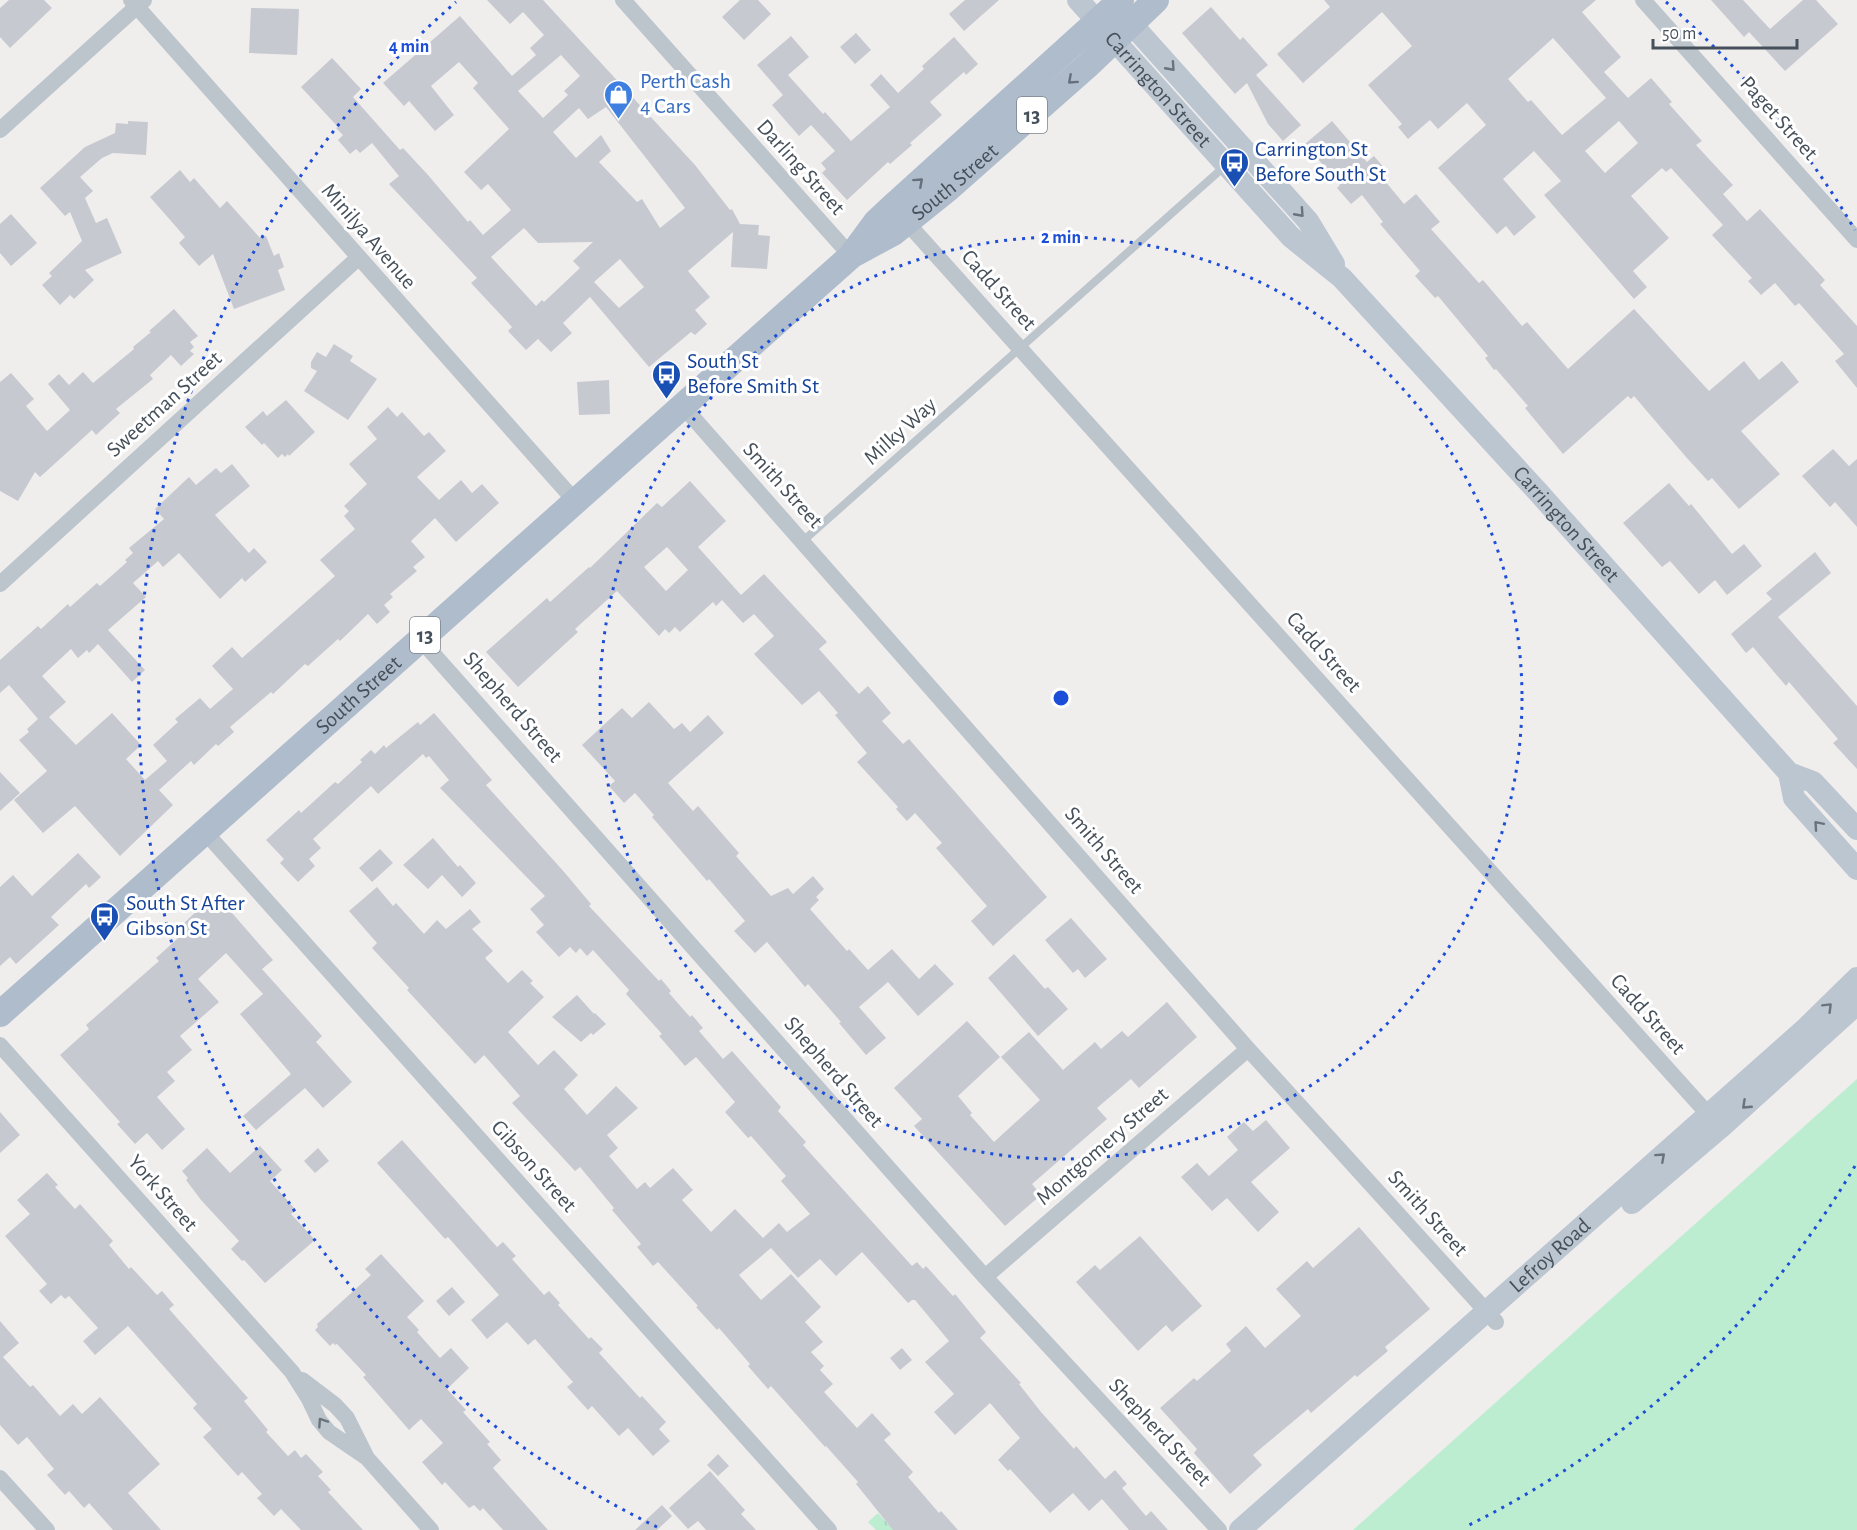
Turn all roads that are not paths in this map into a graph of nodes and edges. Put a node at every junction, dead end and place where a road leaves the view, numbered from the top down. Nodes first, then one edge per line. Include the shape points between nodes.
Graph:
1 (623, 0) edge
2 (1078, 0) edge
3 (1156, 0) edge
4 (1643, 0) edge
5 (137, 2) edge
6 (1115, 15) edge
7 (0, 130) edge
8 (1226, 165) junction
9 (899, 214) junction
10 (1857, 240) edge
11 (851, 256) junction
12 (358, 258) junction
13 (1342, 278) junction
14 (1020, 347) junction
15 (682, 405) junction
16 (575, 501) junction
17 (803, 541) junction
18 (0, 584) edge
19 (420, 639) junction
20 (1789, 773) junction
21 (1857, 829) edge
22 (205, 832) junction
23 (1857, 869) edge
24 (1857, 978) edge
25 (1857, 1004) edge
26 (2, 1009) edge
27 (0, 1045) edge
28 (1248, 1049) junction
29 (1714, 1122) junction
30 (985, 1277) junction
31 (1492, 1317) junction
32 (0, 1478) edge
33 (1250, 1529) edge
34 (46, 1530) edge
35 (431, 1530) edge
36 (829, 1530) edge
37 (1219, 1530) edge

1 - 11 street, Darling Street
2 - 6 main road, Carrington Street
3 - 6 main road, South Street / 13
4 - 10 street, Paget Street
5 - 7 street
5 - 12 street, Minilya Avenue
6 - 8 main road, Carrington Street
6 - 9 main road, South Street / 13
6 -> 13 main road, Carrington Street via 1308,221
8 - 13 main road, Carrington Street via 1291,237
8 - 14 lane, Milky Way
9 - 11 main road, South Street / 13 via 876,222
9 - 14 street, Cadd Street
11 - 15 main road, South Street / 13
12 - 16 street, Minilya Avenue
12 - 18 street, Sweetman Street
13 - 20 main road, Carrington Street
14 - 17 lane, Milky Way
14 - 29 street, Cadd Street
15 - 16 main road, South Street / 13
15 - 17 street, Smith Street
16 - 19 main road, South Street / 13
17 - 28 street, Smith Street
19 - 22 main road, South Street / 13
19 - 30 street, Shepherd Street
20 - 21 main road, Carrington Street via 1814,782
23 -> 20 main road, Carrington Street via 1794,798
22 - 26 main road, South Street / 13
22 - 36 street, Gibson Street
29 -> 24 main road, Lefroy Road
25 -> 29 main road, Lefroy Road
27 - 35 street, York Street via 292,1372 347,1418 368,1458
28 - 30 street, Montgomery Street
28 - 31 street, Smith Street
29 - 31 main road, Lefroy Road via 1606,1224
30 - 37 street, Shepherd Street
31 - 33 main road, Lefroy Road
32 - 34 street

